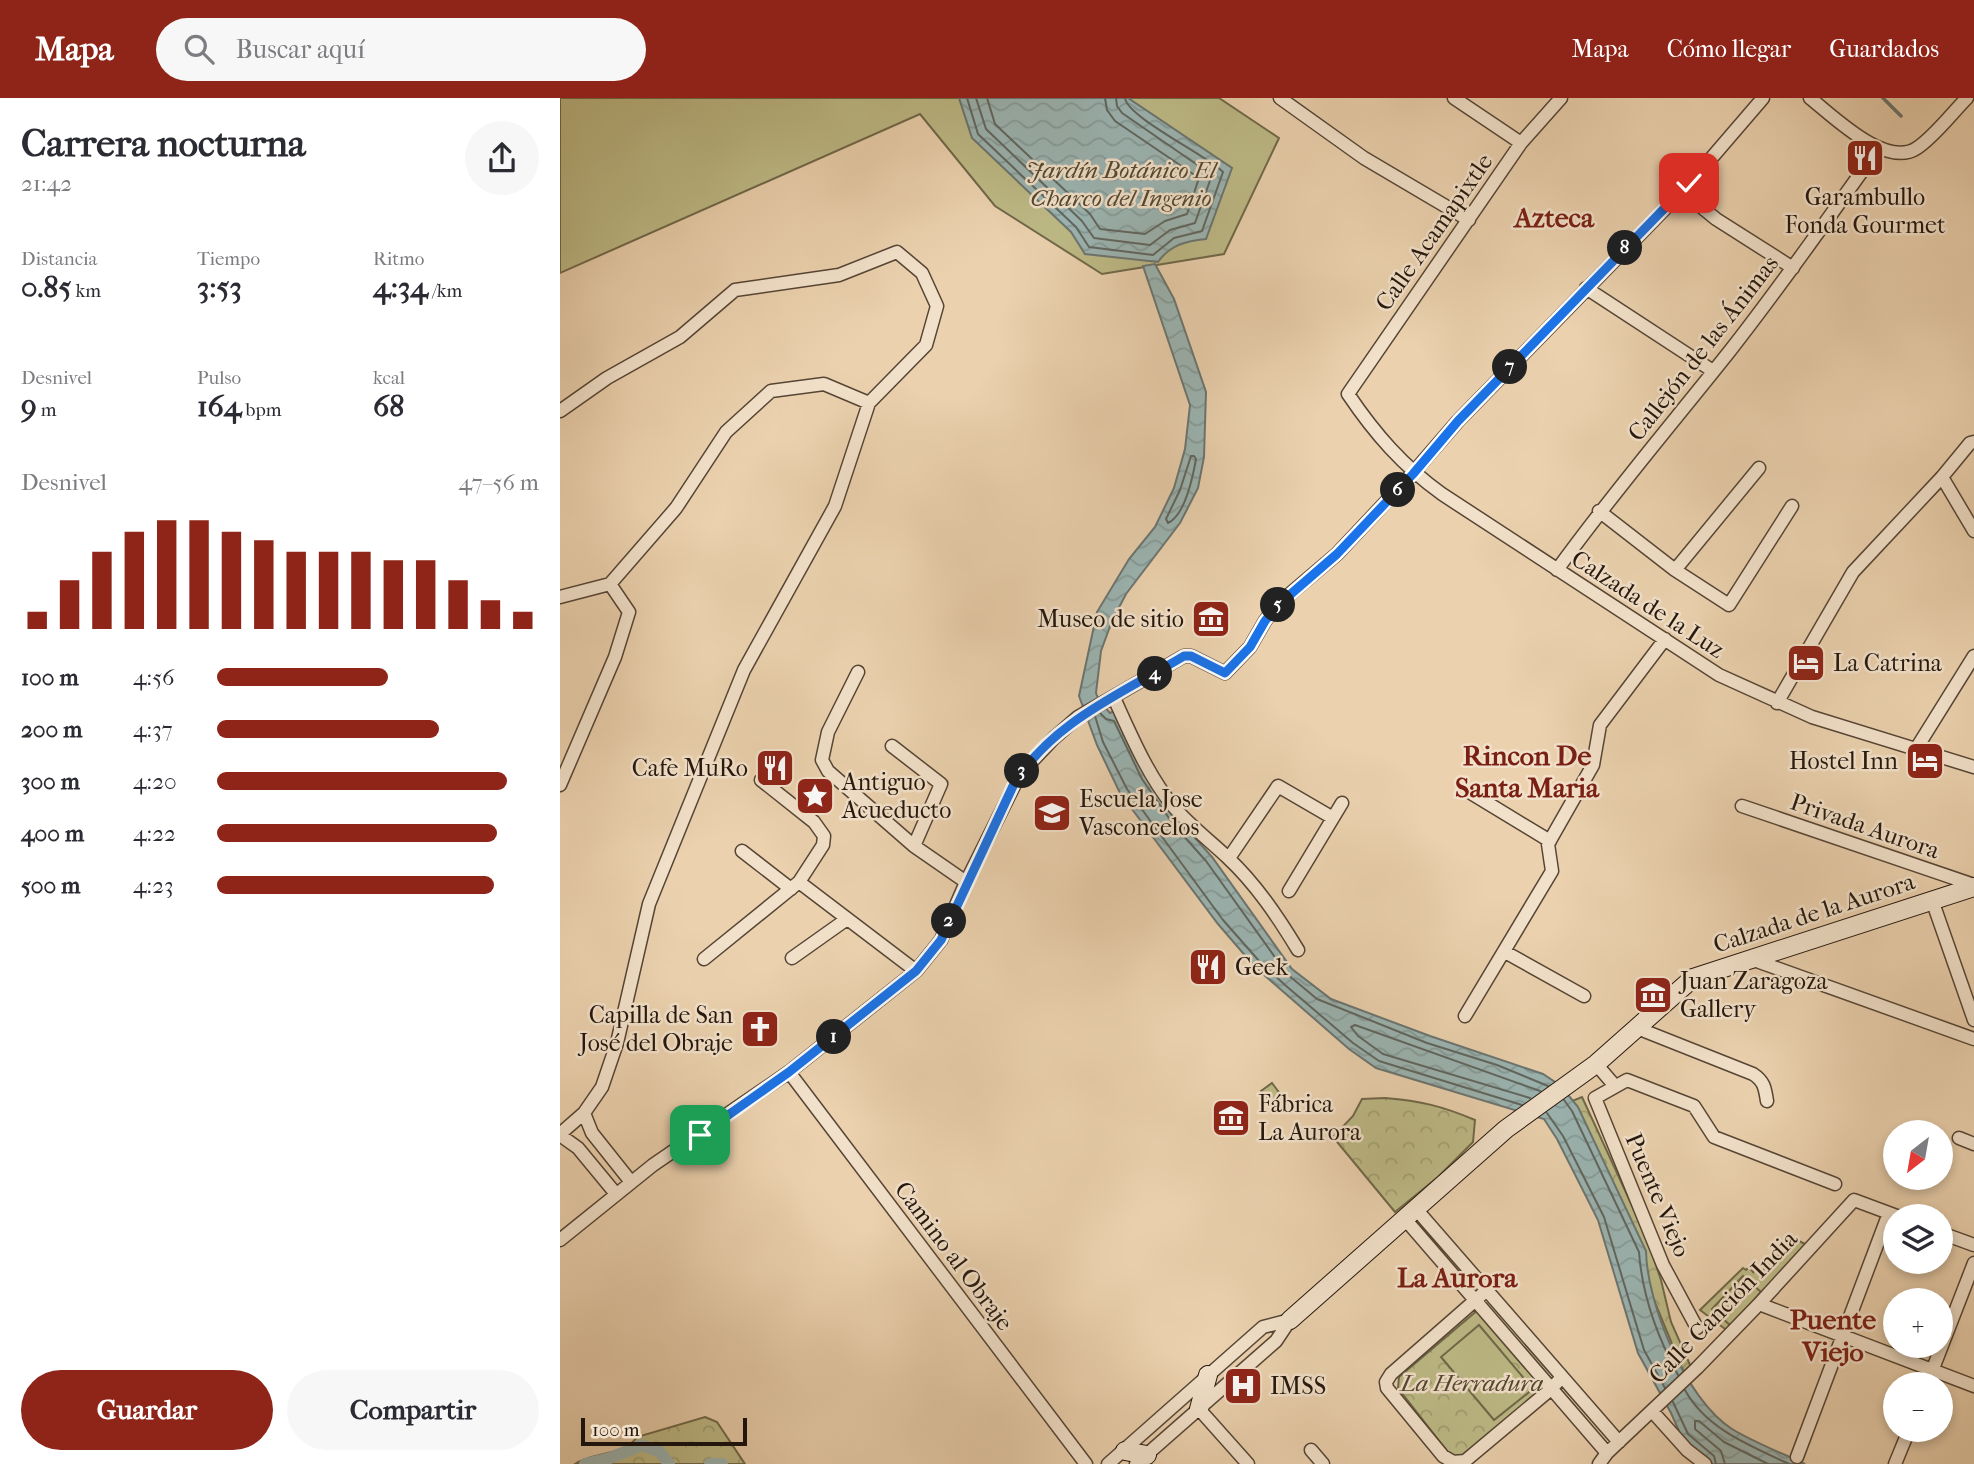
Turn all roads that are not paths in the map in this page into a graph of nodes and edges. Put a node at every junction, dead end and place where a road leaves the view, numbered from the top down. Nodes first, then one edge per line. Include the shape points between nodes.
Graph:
1 (1280, 98) edge
2 (1454, 98) edge
3 (1561, 98) edge
4 (1763, 98) edge
5 (1810, 98) edge
6 (1967, 98) edge
7 (1521, 143) junction
8 (1878, 149) junction
9 (1682, 191) junction
10 (1469, 220) junction
11 (1793, 268) junction
12 (1586, 288) junction
13 (1713, 371) junction
14 (1348, 394) joint
15 (869, 403) junction
16 (560, 411) edge
17 (1974, 442) edge
18 (1759, 468) dead end
19 (1413, 474) junction
20 (1942, 477) junction
21 (1793, 506) dead end
22 (1600, 510) junction
23 (1974, 531) edge
24 (1557, 570) junction
25 (1675, 570) junction
26 (610, 584) junction
27 (560, 597) edge
28 (1665, 639) junction
29 (1974, 656) edge
30 (858, 672) dead end
31 (1112, 699) junction
32 (1777, 703) junction
33 (892, 746) dead end
34 (1916, 749) junction
35 (1974, 767) edge
36 (761, 780) dead end
37 (560, 785) edge
38 (1471, 793) dead end
39 (1342, 803) dead end
40 (1742, 806) dead end
41 (1332, 818) junction
42 (1550, 841) junction
43 (914, 846) junction
44 (742, 850) dead end
45 (1228, 858) junction
46 (966, 882) junction
47 (795, 886) junction
48 (1974, 886) edge
49 (1289, 891) dead end
50 (1932, 900) junction
51 (848, 919) junction
52 (1298, 950) dead end
53 (1505, 952) junction
54 (793, 958) dead end
55 (704, 959) dead end
56 (1751, 959) junction
57 (916, 971) junction
58 (1584, 996) dead end
59 (1465, 1016) dead end
60 (1974, 1020) edge
61 (1943, 1027) junction
62 (1637, 1028) junction
63 (1974, 1039) edge
64 (1596, 1064) junction
65 (789, 1072) junction
66 (1615, 1086) junction
67 (1767, 1101) dead end
68 (584, 1113) junction
69 (560, 1135) edge
70 (1959, 1138) dead end
71 (1974, 1144) edge
72 (631, 1182) junction
73 (1835, 1184) dead end
74 (616, 1194) junction
75 (1883, 1211) edge
76 (1410, 1214) junction
77 (1953, 1237) edge
78 (1883, 1239) edge
79 (560, 1240) edge
80 (1974, 1245) edge
81 (1974, 1263) edge
82 (1487, 1290) junction
83 (1475, 1301) junction
84 (1759, 1304) junction
85 (1290, 1320) junction
86 (1697, 1328) dead end
87 (1843, 1336) junction
88 (1933, 1371) junction
89 (1208, 1375) junction
90 (1562, 1377) junction
91 (1974, 1386) edge
92 (1551, 1389) junction
93 (1199, 1409) junction
94 (1651, 1411) junction
95 (1619, 1442) junction
96 (1904, 1442) edge
97 (1311, 1450) dead end
98 (1797, 1457) dead end
99 (1141, 1459) edge
100 (1603, 1459) edge
101 (1086, 1464) edge
102 (1108, 1464) edge
103 (1248, 1464) edge
104 (1323, 1464) edge
105 (1705, 1464) edge
106 (1895, 1464) edge

1 - 10 street via 1364,158
2 - 7 street
3 - 7 street, Calle Acamapixtle
4 - 9 street
5 - 8 street
6 - 8 street via 1917,148 1905,154
7 - 10 street, Calle Acamapixtle
8 - 11 street, Callejón de las Ánimas
9 - 11 street via 1716,219
9 - 12 street
10 - 14 street, Calle Acamapixtle
11 - 13 street, Callejón de las Ánimas
12 - 13 street
12 - 19 street
13 - 22 street, Callejón de las Ánimas
14 - 19 street, Calzada de la Luz
15 - 16 street via 926,345 937,306 922,273 897,252 839,275 735,290 680,337
15 - 26 street via 824,384 771,391 726,432 676,508
15 - 68 street via 835,506 744,670 649,904 617,1043 601,1087
17 - 20 street
18 - 25 street
19 - 24 street, Calzada de la Luz
19 - 31 street via 1337,554 1277,606 1250,647 1225,673 1184,656
20 - 23 street
20 - 32 street via 1853,572
21 - 25 street via 1729,605
22 - 24 street, Callejón de las Ánimas
22 - 25 street
24 - 28 street, Calzada de la Luz
26 - 27 street
26 - 37 street via 629,612 615,657
28 - 32 street, Calzada de la Luz via 1719,676
28 - 42 street via 1600,725 1593,765
29 - 34 street
30 - 43 street via 828,732 822,760 828,771
31 - 45 street via 1173,806
31 - 46 street via 1078,717 1020,774
32 - 34 street, Calzada de la Luz
33 - 43 street via 941,784
34 - 35 street, Calzada de la Luz
36 - 47 street via 814,822 824,836 823,845
38 - 42 street
39 - 41 street
40 - 48 street, Privada Aurora
41 - 45 street via 1278,786
41 - 49 street
42 - 53 street via 1552,871
43 - 46 street
44 - 47 street
45 - 52 street via 1276,913
46 - 57 street via 941,940
47 - 51 street
47 - 55 street
48 - 50 main road, Calzada de la Aurora
50 - 56 main road, Calzada de la Aurora
50 - 60 street
51 - 54 street
51 - 57 street
53 - 58 street
53 - 59 street
56 - 61 street
56 - 62 main road, Calzada de la Aurora via 1693,978
57 - 65 street
60 - 61 street
61 - 63 street
62 - 64 main road, Calzada de la Aurora
62 - 67 street via 1753,1074 1765,1087
64 - 66 street
64 - 76 main road, Calzada de la Aurora via 1510,1126
65 - 72 street
65 - 101 street, Camino al Obraje
66 - 73 street via 1627,1080 1694,1106 1714,1138
66 - 86 street, Puente Viejo via 1595,1098 1662,1265
68 - 69 street
68 - 72 street via 592,1133
69 - 74 street via 578,1148
70 - 71 street
72 - 74 street
74 - 79 street
75 - 84 street, Calle Canción India via 1854,1200
76 - 82 street
76 - 83 street
76 - 85 main road, Calzada de la Aurora
77 - 80 street
78 - 87 street
81 - 88 street
82 - 83 street
82 - 90 street
83 - 92 street
83 - 92 street via 1386,1382 1443,1456 1453,1462 1465,1461
84 - 87 street
84 - 94 street, Calle Canción India
85 - 89 street via 1263,1327
85 - 93 street via 1276,1341
87 - 88 street
87 - 98 street
88 - 91 street
89 - 93 main road
89 - 99 street
90 - 92 street
90 - 95 street
92 - 100 street
93 - 99 street
93 - 103 street
94 - 95 street, Calle Canción India
94 - 105 street
95 - 100 street, Calle Canción India
96 - 106 street
97 - 104 street
99 - 102 street

